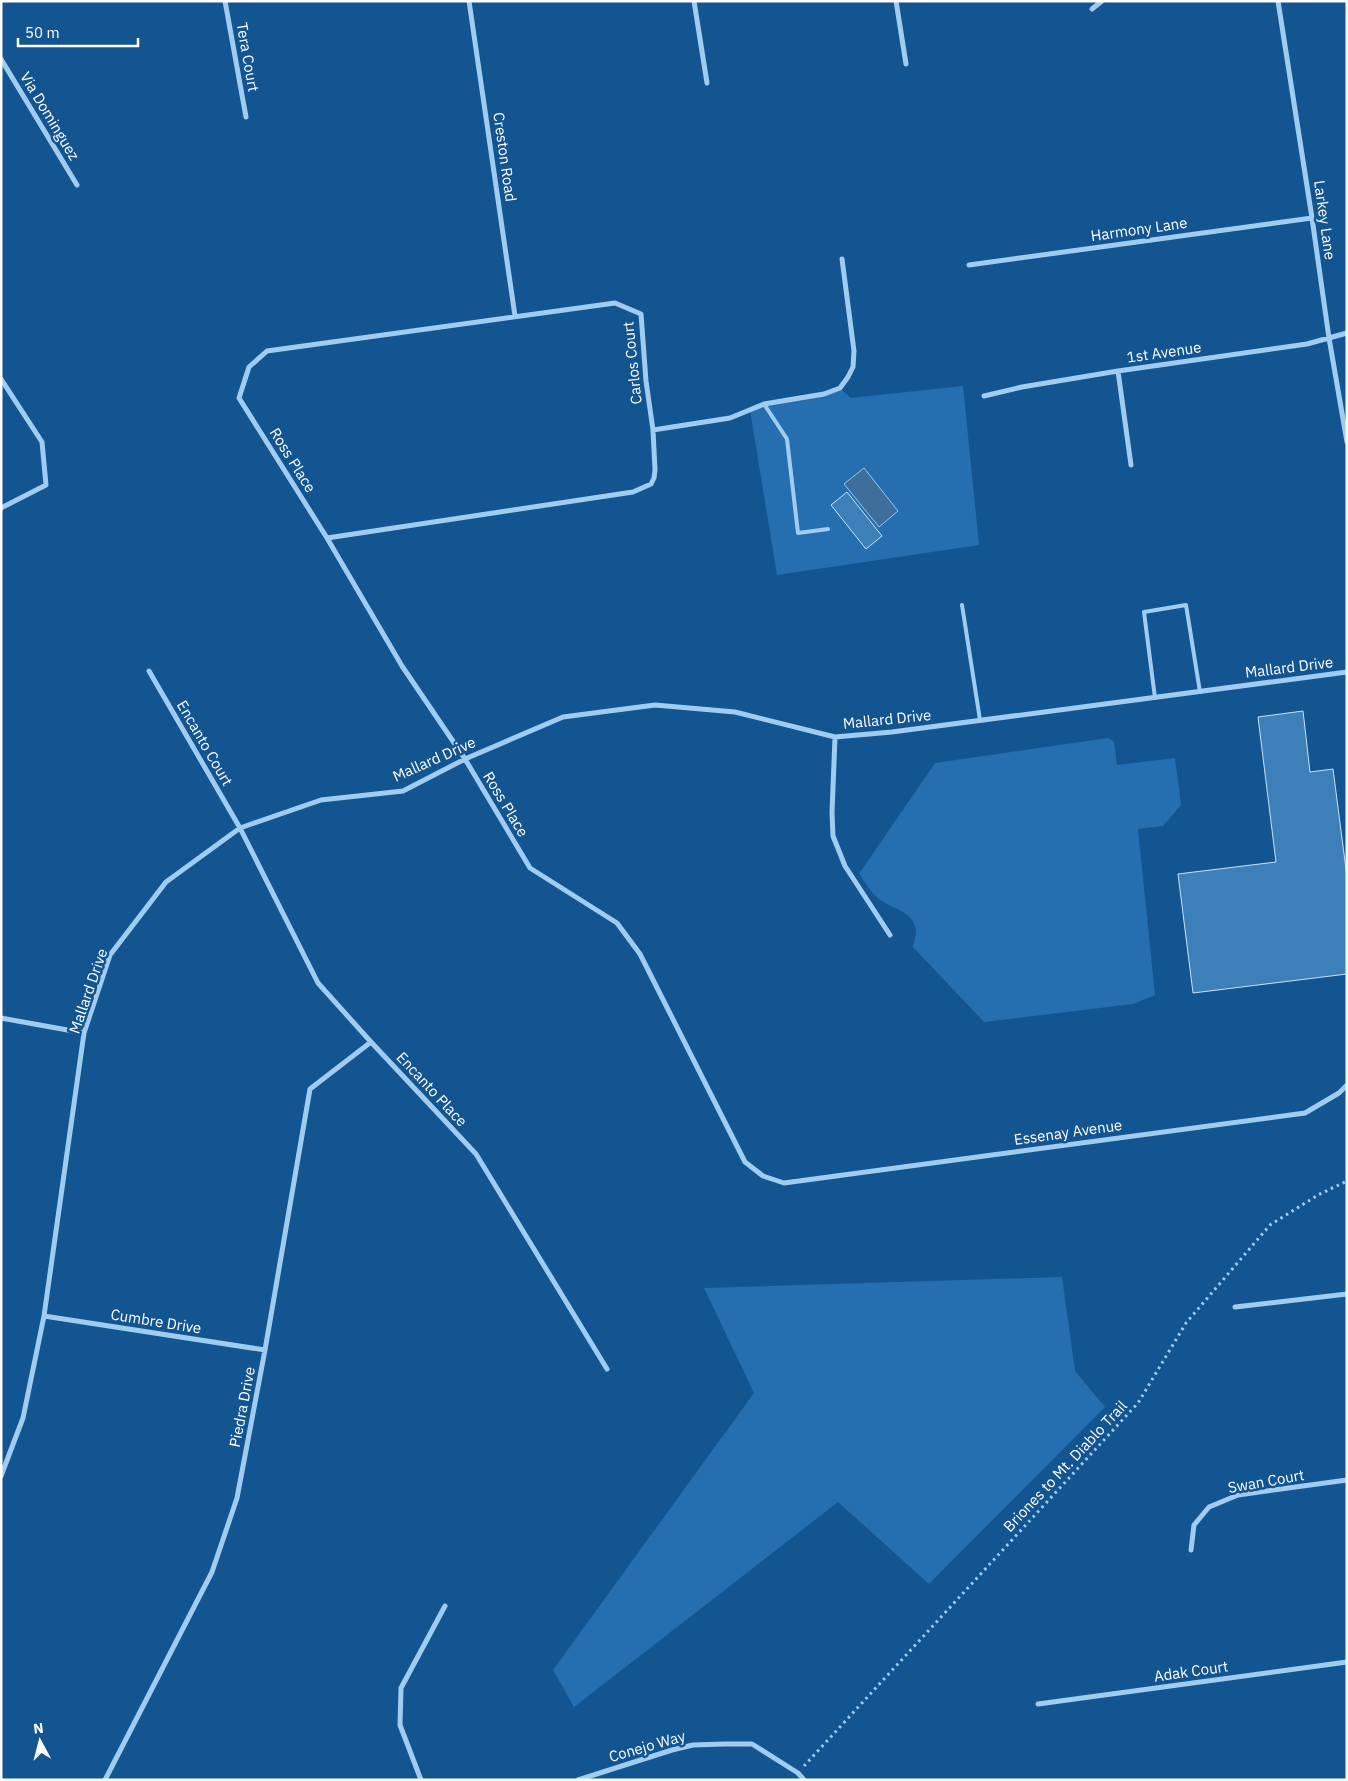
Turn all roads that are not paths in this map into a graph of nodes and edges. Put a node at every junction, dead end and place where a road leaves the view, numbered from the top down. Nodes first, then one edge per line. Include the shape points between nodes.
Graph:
1 (225, 1) edge
2 (469, 1) edge
3 (694, 1) edge
4 (896, 1) edge
5 (1102, 1) edge
6 (1278, 1) edge
7 (1092, 9) dead end
8 (1, 59) edge
9 (906, 64) dead end
10 (707, 83) dead end
11 (246, 117) dead end
12 (77, 185) dead end
13 (1312, 218) junction
14 (842, 259) dead end
15 (969, 265) dead end
16 (515, 316) junction
17 (1347, 333) edge
18 (1329, 338) junction
19 (1118, 371) junction
20 (1, 379) edge
21 (984, 396) dead end
22 (239, 398) joint
23 (764, 404) junction
24 (653, 430) junction
25 (1347, 442) edge
26 (1131, 465) dead end
27 (1, 508) edge
28 (828, 528) dead end
29 (328, 538) junction
30 (962, 605) dead end
31 (148, 671) dead end
32 (1347, 672) edge
33 (1200, 692) junction
34 (1155, 698) junction
35 (980, 720) junction
36 (835, 737) junction
37 (465, 759) junction
38 (240, 828) junction
39 (890, 935) dead end
40 (1, 1018) edge
41 (84, 1032) junction
42 (371, 1042) junction
43 (1347, 1085) edge
44 (784, 1183) joint
45 (1347, 1294) edge
46 (1235, 1307) dead end
47 (44, 1316) junction
48 (265, 1350) junction
49 (607, 1368) dead end
50 (1, 1476) edge
51 (1347, 1480) edge
52 (1191, 1550) dead end
53 (444, 1606) dead end
54 (1347, 1662) edge
55 (1038, 1704) dead end
56 (104, 1780) edge
57 (420, 1780) edge
58 (578, 1780) edge
59 (804, 1780) edge

1 - 11 street, Tera Court
2 - 16 street, Creston Road
3 - 10 street
4 - 9 street
5 - 7 street
6 - 13 street, Larkey Lane
8 - 12 street, Via Dominguez
13 - 15 street, Harmony Lane
13 - 18 street, Larkey Lane
14 - 23 street via 854,351 853,367 848,377 840,388 824,394
16 - 22 street, Carlos Court via 268,351 249,367
16 - 24 street, Carlos Court via 615,303 640,314
17 - 18 street, 1st Avenue
18 - 19 street, 1st Avenue
18 - 25 street, Larkey Lane
19 - 21 street, 1st Avenue
19 - 26 street
20 - 27 street via 42,442 46,485
22 - 29 street, Ross Place
23 - 24 street via 730,418
23 - 28 lane via 787,439 798,533
24 - 29 street, Carlos Court via 654,478 651,484 633,492
29 - 37 street, Ross Place via 402,666
30 - 35 lane
31 - 38 street, Encanto Court
32 - 33 street, Mallard Drive
33 - 34 street, Mallard Drive
33 - 34 lane via 1186,605 1144,612
34 - 35 street, Mallard Drive
35 - 36 street, Mallard Drive
36 - 37 street, Mallard Drive via 734,712 655,705 563,717
36 - 39 street via 833,836 844,866
37 - 38 street, Mallard Drive via 403,791 321,800
37 - 44 street, Ross Place via 530,868 617,923 640,954 745,1162 763,1176
38 - 41 street, Mallard Drive via 166,882 110,955
38 - 42 street, Encanto Place via 318,983
40 - 41 street
41 - 47 street, Mallard Drive
42 - 48 street, Piedra Drive via 310,1089
42 - 49 street, Encanto Place via 476,1154
43 - 44 street, Essenay Avenue via 1305,1113
45 - 46 street
47 - 48 street, Cumbre Drive
47 - 50 street, Mallard Drive via 23,1418
48 - 56 street, Piedra Drive via 237,1498 212,1572
51 - 52 street, Swan Court via 1238,1495 1210,1507 1194,1525
53 - 57 street via 401,1688 400,1725
54 - 55 street, Adak Court
58 - 59 street, Conejo Way via 693,1745 752,1744

